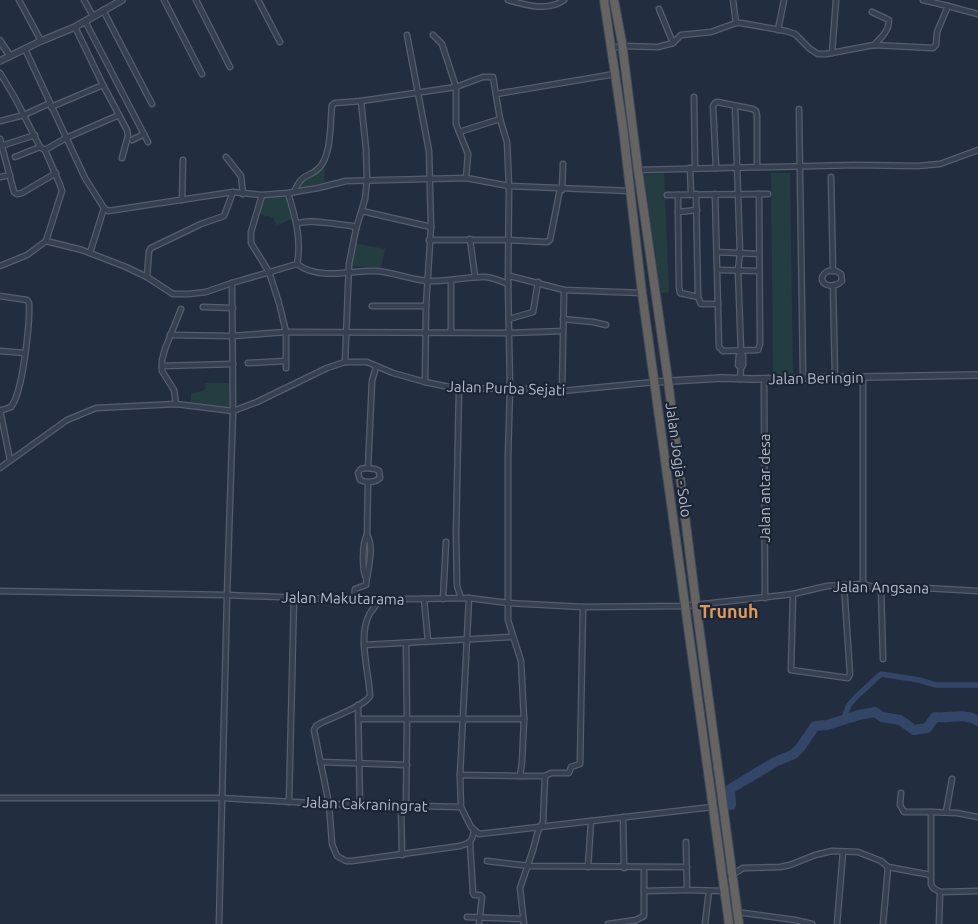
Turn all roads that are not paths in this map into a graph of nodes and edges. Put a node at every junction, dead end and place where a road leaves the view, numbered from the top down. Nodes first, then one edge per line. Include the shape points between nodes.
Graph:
1 (19, 0) edge
2 (84, 0) edge
3 (164, 0) edge
4 (196, 0) edge
5 (258, 0) edge
6 (508, 0) edge
7 (564, 0) edge
8 (604, 0) edge
9 (614, 0) edge
10 (733, 0) edge
11 (784, 0) edge
12 (836, 0) edge
13 (923, 0) edge
14 (117, 1) edge
15 (948, 6) junction
16 (659, 9) dead end
17 (104, 10) junction
18 (872, 12) dead end
19 (978, 14) edge
20 (92, 16) junction
21 (85, 21) junction
22 (736, 23) junction
23 (75, 27) junction
24 (778, 30) junction
25 (406, 35) dead end
26 (433, 35) dead end
27 (41, 40) junction
28 (0, 41) edge
29 (280, 42) dead end
30 (672, 43) junction
31 (874, 45) junction
32 (622, 46) junction
33 (611, 48) junction
34 (25, 49) junction
35 (832, 53) junction
36 (10, 56) junction
37 (0, 61) edge
38 (230, 67) dead end
39 (0, 73) edge
40 (202, 74) dead end
41 (615, 74) junction
42 (103, 85) junction
43 (456, 87) junction
44 (418, 92) junction
45 (496, 94) junction
46 (629, 96) junction
47 (618, 97) junction
48 (694, 97) dead end
49 (361, 101) junction
50 (152, 104) dead end
51 (51, 105) junction
52 (735, 106) junction
53 (799, 109) dead end
54 (24, 115) junction
55 (119, 115) junction
56 (500, 119) junction
57 (0, 121) edge
58 (459, 132) junction
59 (144, 134) junction
60 (35, 135) junction
61 (66, 138) junction
62 (0, 139) edge
63 (132, 140) dead end
64 (148, 142) dead end
65 (1, 146) edge
66 (42, 148) junction
67 (978, 150) edge
68 (226, 157) dead end
69 (15, 158) dead end
70 (122, 158) dead end
71 (183, 160) dead end
72 (563, 164) dead end
73 (736, 167) junction
74 (757, 167) junction
75 (799, 167) junction
76 (692, 168) junction
77 (716, 168) junction
78 (638, 170) junction
79 (56, 173) junction
80 (10, 175) junction
81 (831, 177) dead end
82 (0, 178) edge
83 (430, 178) junction
84 (466, 178) junction
85 (367, 181) junction
86 (509, 186) junction
87 (561, 190) junction
88 (631, 191) junction
89 (233, 192) junction
90 (294, 192) junction
91 (288, 193) junction
92 (243, 194) junction
93 (693, 194) junction
94 (715, 194) junction
95 (737, 194) junction
96 (759, 194) junction
97 (768, 194) dead end
98 (262, 195) junction
99 (667, 195) dead end
100 (678, 195) junction
101 (182, 200) junction
102 (104, 208) junction
103 (696, 210) junction
104 (362, 211) junction
105 (678, 212) junction
106 (298, 224) junction
107 (431, 228) junction
108 (356, 229) junction
109 (470, 239) junction
110 (429, 240) junction
111 (508, 240) junction
112 (46, 241) junction
113 (717, 252) junction
114 (90, 253) junction
115 (740, 253) junction
116 (759, 254) junction
117 (297, 264) junction
118 (0, 266) edge
119 (348, 269) junction
120 (718, 270) junction
121 (738, 270) junction
122 (758, 271) junction
123 (833, 271) junction
124 (269, 272) junction
125 (147, 277) junction
126 (476, 277) junction
127 (428, 280) junction
128 (509, 280) junction
129 (451, 281) junction
130 (538, 282) junction
131 (232, 284) junction
132 (834, 286) junction
133 (564, 291) junction
134 (642, 293) junction
135 (0, 296) edge
136 (698, 297) junction
137 (718, 304) junction
138 (372, 306) dead end
139 (426, 306) junction
140 (203, 307) dead end
141 (233, 308) junction
142 (181, 309) dead end
143 (509, 319) junction
144 (563, 319) junction
145 (606, 325) dead end
146 (562, 331) junction
147 (286, 332) junction
148 (426, 332) junction
149 (451, 332) junction
150 (509, 333) junction
151 (346, 334) junction
152 (170, 335) junction
153 (232, 336) junction
154 (0, 351) edge
155 (741, 351) junction
156 (25, 353) junction
157 (286, 361) junction
158 (248, 362) dead end
159 (345, 362) junction
160 (233, 364) junction
161 (162, 366) junction
162 (376, 367) junction
163 (286, 368) dead end
164 (978, 376) edge
165 (863, 377) junction
166 (803, 378) junction
167 (836, 378) junction
168 (740, 379) junction
169 (764, 379) junction
170 (668, 380) junction
171 (425, 382) junction
172 (655, 382) junction
173 (510, 388) junction
174 (460, 389) junction
175 (562, 392) junction
176 (176, 404) junction
177 (0, 410) edge
178 (233, 411) junction
179 (10, 460) junction
180 (0, 468) edge
181 (368, 468) junction
182 (368, 482) junction
183 (446, 542) dead end
184 (863, 584) junction
185 (844, 585) junction
186 (881, 589) junction
187 (0, 591) edge
188 (978, 591) edge
189 (793, 594) junction
190 (227, 595) junction
191 (294, 598) junction
192 (461, 598) junction
193 (469, 598) junction
194 (765, 598) junction
195 (444, 599) junction
196 (354, 600) junction
197 (380, 600) junction
198 (424, 600) junction
199 (508, 604) junction
200 (696, 604) junction
201 (685, 606) junction
202 (582, 607) junction
203 (512, 637) junction
204 (467, 640) junction
205 (428, 641) junction
206 (406, 643) junction
207 (364, 645) junction
208 (883, 659) dead end
209 (358, 705) junction
210 (359, 719) junction
211 (407, 719) junction
212 (524, 719) junction
213 (463, 720) junction
214 (320, 762) junction
215 (360, 764) junction
216 (407, 765) junction
217 (460, 775) junction
218 (520, 776) junction
219 (545, 776) junction
220 (952, 779) dead end
221 (901, 793) dead end
222 (0, 798) edge
223 (222, 798) junction
224 (289, 802) junction
225 (329, 804) junction
226 (360, 805) junction
227 (404, 806) junction
228 (461, 807) junction
229 (712, 807) junction
230 (931, 812) junction
231 (946, 812) junction
232 (623, 817) junction
233 (978, 817) edge
234 (591, 821) junction
235 (540, 826) junction
236 (474, 831) junction
237 (686, 842) dead end
238 (470, 843) junction
239 (843, 852) junction
240 (402, 855) junction
241 (487, 861) dead end
242 (527, 866) junction
243 (588, 867) junction
244 (687, 867) junction
245 (888, 867) junction
246 (624, 868) junction
247 (644, 868) junction
248 (732, 875) junction
249 (931, 875) junction
250 (722, 878) junction
251 (687, 890) junction
252 (709, 890) junction
253 (644, 891) junction
254 (724, 891) junction
255 (978, 891) edge
256 (940, 892) junction
257 (737, 912) junction
258 (467, 917) dead end
259 (480, 917) junction
260 (523, 921) edge
261 (795, 922) edge
262 (219, 924) edge
263 (479, 924) edge
264 (608, 924) edge
265 (705, 924) edge
266 (729, 924) edge
267 (739, 924) edge
268 (812, 924) edge
269 (837, 924) edge
270 (883, 924) edge
271 (940, 924) edge

1 - 27 street
2 - 20 street
3 - 40 street
4 - 38 street
5 - 29 street
6 - 7 street via 551,6
8 - 33 highway, Jalan Jogja - Solo
9 - 32 highway, Jalan Jogja - Solo
10 - 22 street
11 - 24 street
12 - 35 street
13 - 15 street
14 - 17 street
15 - 19 street
15 - 31 street via 933,48
16 - 30 street
17 - 20 street
17 - 50 street
18 - 31 street via 890,22
20 - 21 street
21 - 23 street
21 - 59 street
22 - 24 street
22 - 30 street via 711,32 681,35
23 - 27 street
23 - 42 street
24 - 35 street via 795,34 818,54
25 - 44 street
26 - 43 street via 442,44
27 - 34 street
28 - 36 street
30 - 32 street via 652,48
31 - 35 street
32 - 33 street
32 - 46 highway, Jalan Jogja - Solo
33 - 41 highway, Jalan Jogja - Solo
34 - 36 street
34 - 51 street
36 - 37 street
39 - 54 street
41 - 45 street
41 - 47 highway, Jalan Jogja - Solo
42 - 51 street
42 - 55 street
43 - 44 street
43 - 45 street via 491,76
43 - 58 street
44 - 49 street
44 - 83 street via 429,151
45 - 56 street
46 - 47 highway
46 - 78 highway, Jalan Jogja - Solo
47 - 88 highway, Jalan Jogja - Solo
48 - 76 street
49 - 85 street
49 - 90 street via 335,102 332,105 329,141 320,168 301,178
51 - 54 street
51 - 61 street
52 - 73 street
52 - 74 street via 756,111
52 - 77 street via 717,102 714,106
53 - 75 street
54 - 57 street
54 - 60 street
55 - 61 street
55 - 70 street via 128,133
56 - 58 street
56 - 86 street via 507,142
58 - 84 street via 468,154
59 - 63 street
59 - 64 street
60 - 65 street
60 - 66 street
61 - 66 street
61 - 102 street via 88,184
62 - 65 street
65 - 80 street
66 - 69 street
66 - 79 street
67 - 75 street via 940,164
68 - 92 street via 241,176
71 - 101 street
72 - 87 street
73 - 74 street
73 - 77 street
73 - 95 street
74 - 75 street
75 - 166 street
76 - 77 street
76 - 78 street
76 - 93 street
78 - 170 highway, Jalan Jogja - Solo
79 - 80 street via 17,194
79 - 112 street via 62,190
80 - 82 street
81 - 123 street
83 - 84 street
83 - 85 street
83 - 107 street
84 - 86 street
85 - 90 street via 346,181
85 - 104 street
86 - 87 street
86 - 111 street
87 - 88 street
87 - 111 street via 550,240
88 - 134 highway, Jalan Jogja - Solo
89 - 92 street
89 - 101 street
89 - 125 street via 224,216 151,248
90 - 91 street
91 - 98 street
91 - 106 street
92 - 98 street
93 - 94 street
93 - 100 street
93 - 103 street
94 - 95 street
94 - 113 street
95 - 96 street
95 - 115 street
96 - 97 street
96 - 116 street
98 - 124 street via 250,237
99 - 100 street
100 - 105 street
101 - 102 street via 112,211
102 - 114 street
103 - 105 street
103 - 136 street
104 - 107 street
104 - 108 street
105 - 136 street via 680,293
106 - 108 street via 323,223
106 - 117 street
107 - 110 street
108 - 119 street
109 - 110 street
109 - 111 street
109 - 126 street
110 - 127 street
111 - 128 street
112 - 114 street
112 - 118 street via 27,255
113 - 115 street
113 - 120 street
114 - 125 street
115 - 116 street
115 - 121 street
116 - 122 street
117 - 119 street via 304,269 327,274
117 - 124 street
119 - 127 street
119 - 151 street
120 - 121 street
120 - 137 street
121 - 122 street
121 - 155 street
122 - 155 street via 759,348
123 - 132 street via 839,272 842,278
123 - 132 street via 824,273 822,281
124 - 131 street
124 - 147 street
125 - 131 street via 173,294 206,292
126 - 128 street
126 - 129 street
127 - 129 street
127 - 139 street
128 - 130 street
128 - 143 street
129 - 149 street
130 - 133 street
130 - 143 street via 533,312
131 - 141 street
132 - 167 street
133 - 134 street
133 - 144 street
134 - 172 highway, Jalan Jogja - Solo
135 - 156 street via 29,303 29,335
136 - 137 street via 701,304
137 - 155 street via 719,347
138 - 139 street
139 - 148 street
140 - 141 street
141 - 153 street
142 - 152 street
143 - 150 street
144 - 145 street
144 - 146 street
146 - 150 street
146 - 175 street
147 - 151 street
147 - 153 street
147 - 157 street
148 - 149 street
148 - 151 street
148 - 171 street
149 - 150 street
150 - 173 street
151 - 159 street
152 - 153 street
152 - 161 street
153 - 160 street
154 - 156 street
155 - 168 street
156 - 177 street via 15,402 11,407
157 - 158 street
157 - 163 street
159 - 162 street, Jalan Purba Sejati via 367,362
159 - 178 street, Jalan Purba Sejati
160 - 161 street
160 - 178 street
161 - 176 street via 174,390
162 - 171 street, Jalan Purba Sejati
162 - 181 street via 372,381
164 - 165 street, Jalan Beringin
165 - 167 street, Jalan Beringin
165 - 184 street
166 - 167 street, Jalan Beringin
166 - 169 street, Jalan Beringin
168 - 169 street, Jalan Beringin
168 - 170 street, Jalan Beringin
169 - 194 street, Jalan antar desa
170 - 172 street, Jalan Beringin
170 - 200 highway, Jalan Jogja - Solo
171 - 174 street, Jalan Purba Sejati
172 - 175 street, Jalan Purba Sejati
172 - 201 highway, Jalan Jogja - Solo
173 - 174 street, Jalan Purba Sejati
173 - 175 street, Jalan Purba Sejati
173 - 199 street
174 - 192 street via 456,534 457,586
176 - 178 street, Jalan Purba Sejati
176 - 179 street, Jalan Purba Sejati via 96,408 67,420
177 - 179 street
178 - 190 street
179 - 180 street, Jalan Purba Sejati
181 - 182 street via 361,469 358,477
181 - 182 street via 379,471 381,476 377,481
182 - 196 street via 367,534 370,543 366,560 369,573 366,585 355,588
183 - 195 street
184 - 185 street, Jalan Angsana
184 - 186 street, Jalan Angsana
185 - 189 street, Jalan Angsana
185 - 189 street via 848,678 791,670
186 - 188 street, Jalan Angsana
186 - 208 street
187 - 190 street, Jalan Makutarama
189 - 194 street, Jalan Angsana
190 - 191 street, Jalan Makutarama
190 - 223 street
191 - 196 street, Jalan Makutarama
191 - 224 street
192 - 193 street, Jalan Makutarama
192 - 195 street, Jalan Makutarama
193 - 199 street, Jalan Makutarama
193 - 204 street
194 - 200 street, Jalan Angsana
195 - 198 street, Jalan Makutarama
196 - 197 street, Jalan Makutarama
197 - 198 street, Jalan Makutarama
197 - 207 street via 370,614
198 - 205 street
199 - 202 street, Jalan Makutarama
199 - 203 street
200 - 201 street, Jalan Angsana
200 - 248 highway, Jalan Jogja - Solo
201 - 202 street, Jalan Makutarama
201 - 229 highway, Jalan Jogja - Solo
202 - 219 street via 580,764 571,767 568,773
203 - 204 street
203 - 212 street via 522,661
204 - 205 street
204 - 213 street
205 - 206 street
206 - 207 street
206 - 211 street
207 - 209 street via 370,696
209 - 210 street
209 - 214 street via 316,726
210 - 211 street
210 - 215 street
211 - 213 street
211 - 216 street
212 - 213 street
212 - 218 street
213 - 217 street
214 - 215 street
214 - 225 street
215 - 216 street
215 - 226 street
216 - 227 street
217 - 218 street
217 - 228 street
218 - 219 street
219 - 235 street via 543,822
220 - 231 street
221 - 230 street via 900,805 904,812
222 - 223 street, Jalan Cakraningrat
223 - 224 street, Jalan Cakraningrat
223 - 262 street
224 - 225 street, Jalan Cakraningrat
225 - 226 street, Jalan Cakraningrat
225 - 240 street via 332,844 337,856 346,861
226 - 227 street, Jalan Cakraningrat
227 - 228 street, Jalan Cakraningrat
227 - 240 street
228 - 236 street
229 - 232 street
229 - 250 highway, Jalan Jogja - Solo
230 - 231 street
230 - 249 street
231 - 233 street
232 - 234 street
232 - 246 street
234 - 235 street
234 - 243 street
235 - 236 street via 493,833
235 - 242 street
236 - 238 street
237 - 244 street
238 - 240 street
238 - 259 street via 473,893 482,896
239 - 245 street via 858,852
239 - 248 street via 815,855 780,867 743,868
239 - 269 street
241 - 242 street
242 - 243 street
242 - 260 street via 520,888
243 - 246 street
244 - 247 street
244 - 251 street
245 - 249 street
245 - 270 street
246 - 247 street
247 - 253 street
248 - 250 street
248 - 257 highway, Jalan Jogja - Solo
249 - 256 street via 933,888
250 - 254 highway, Jalan Jogja - Solo
251 - 252 street
251 - 253 street
252 - 254 street
252 - 265 street
253 - 264 street via 646,914 643,918
254 - 266 highway, Jalan Jogja - Solo
255 - 256 street
256 - 271 street
257 - 261 street
257 - 267 highway, Jalan Jogja - Solo
258 - 259 street
259 - 260 street
259 - 263 street
261 - 268 street

